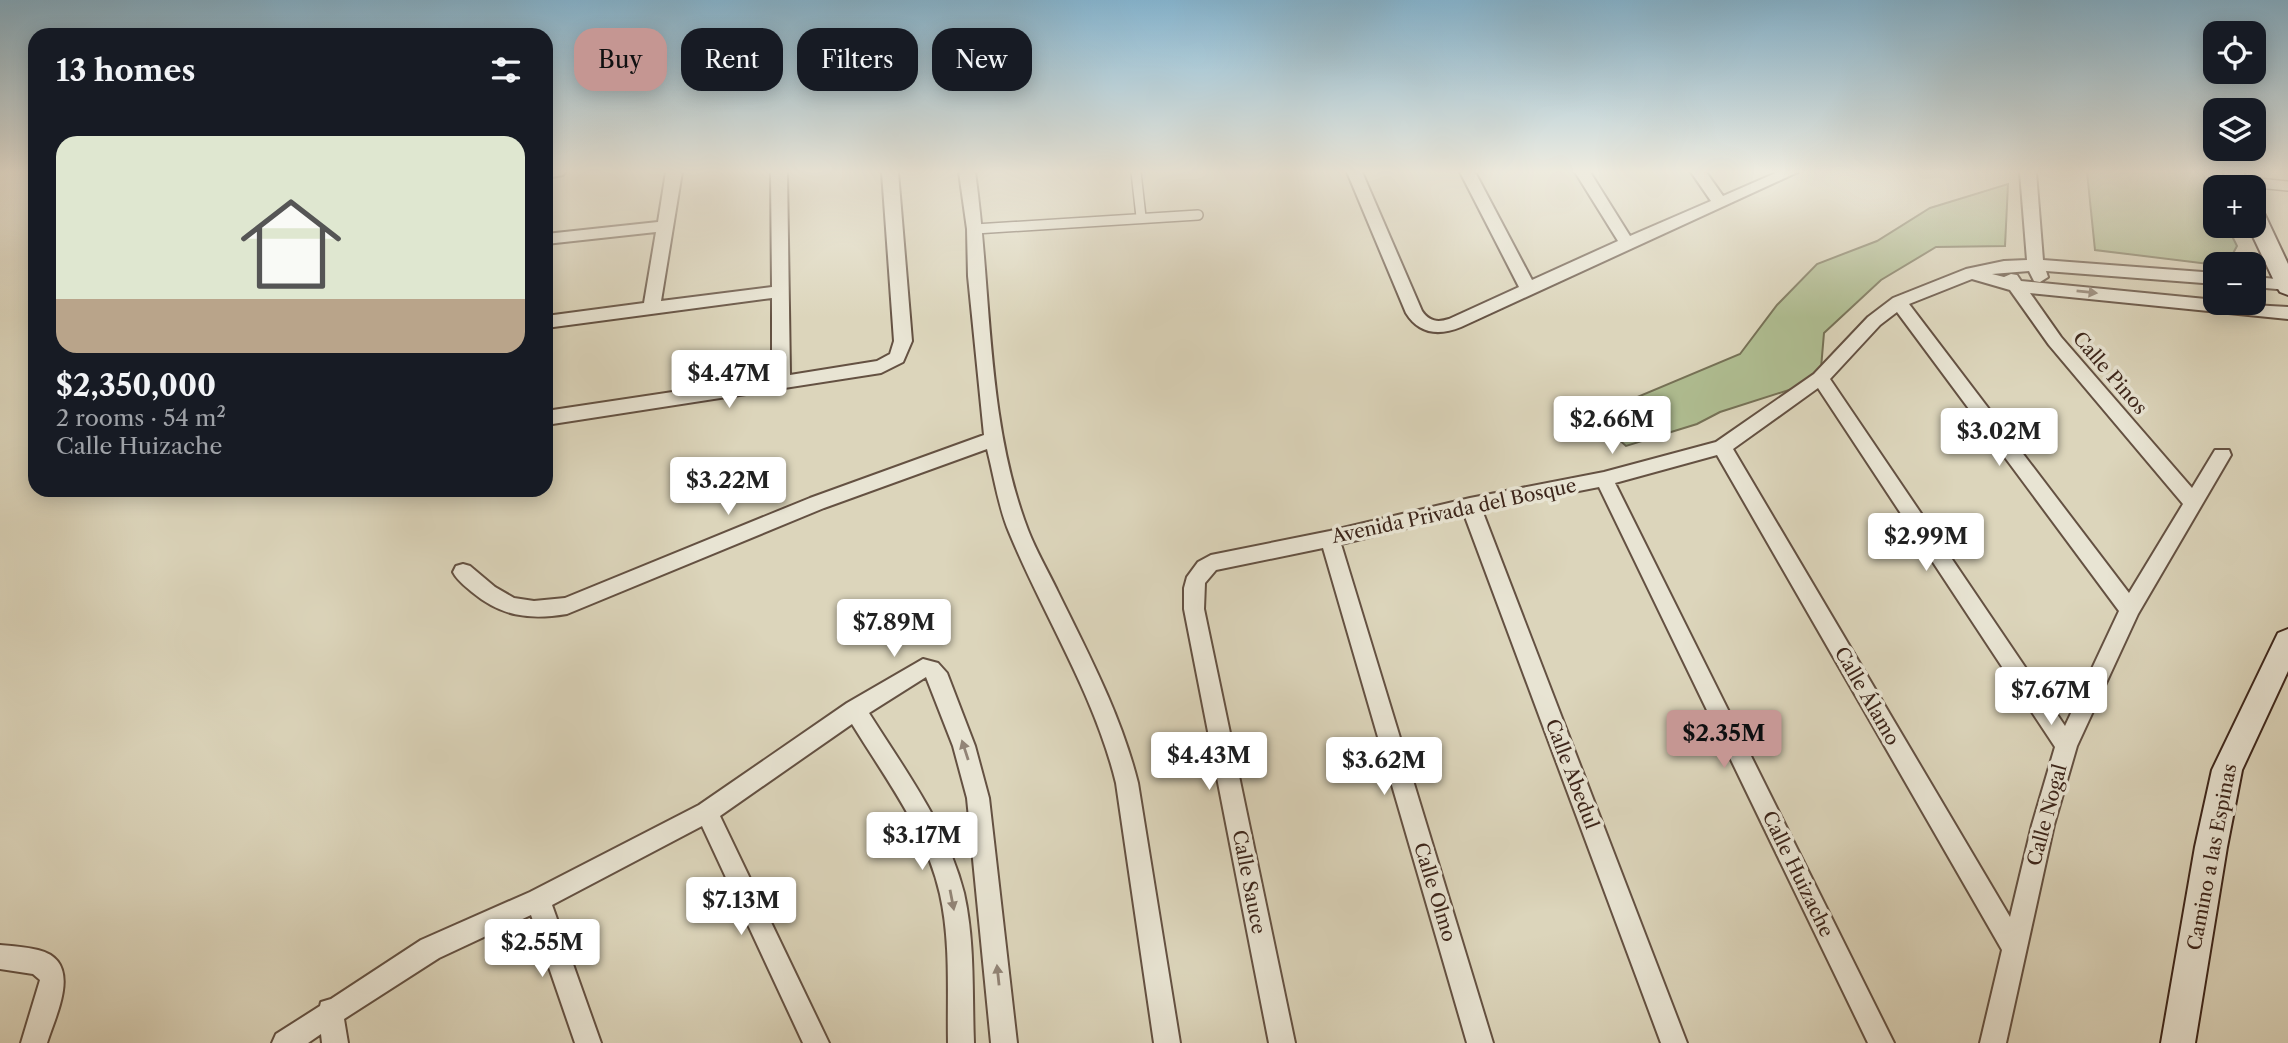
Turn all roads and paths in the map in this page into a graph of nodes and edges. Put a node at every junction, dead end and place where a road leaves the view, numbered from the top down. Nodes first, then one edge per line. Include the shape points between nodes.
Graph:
1 (667, 221) edge
2 (780, 221) edge
3 (894, 221) edge
4 (974, 221) edge
5 (1089, 221) edge
6 (1375, 221) edge
7 (1492, 221) edge
8 (1613, 221) edge
9 (1677, 221) edge
10 (2032, 221) edge
11 (666, 226) junction
12 (975, 229) junction
13 (553, 238) edge
14 (2265, 238) edge
15 (1627, 243) junction
16 (2035, 265) junction
17 (2004, 266) junction
18 (1972, 273) junction
19 (2203, 278) edge
20 (2266, 283) edge
21 (2015, 286) junction
22 (2288, 286) edge
23 (1528, 288) junction
24 (2044, 288) junction
25 (781, 291) junction
26 (1899, 302) junction
27 (652, 308) junction
28 (2288, 313) edge
29 (553, 322) edge
30 (1820, 378) junction
31 (781, 382) junction
32 (553, 417) edge
33 (994, 439) junction
34 (1722, 447) junction
35 (2222, 455) dead end
36 (1604, 479) junction
37 (2193, 502) junction
38 (1470, 505) junction
39 (1330, 539) junction
40 (1211, 563) joint
41 (463, 572) dead end
42 (2130, 610) junction
43 (2288, 641) edge
44 (855, 710) junction
45 (2066, 746) junction
46 (707, 812) junction
47 (538, 900) junction
48 (2013, 946) junction
49 (0, 957) edge
50 (330, 1011) junction
51 (34, 1043) edge
52 (285, 1043) edge
53 (335, 1043) edge
54 (588, 1043) edge
55 (816, 1043) edge
56 (961, 1043) edge
57 (1004, 1043) edge
58 (1167, 1043) edge
59 (1282, 1043) edge
60 (1480, 1043) edge
61 (1674, 1043) edge
62 (1881, 1043) edge
63 (1993, 1043) edge
64 (2178, 1043) edge

1 - 11 street
2 - 25 street
3 - 31 street via 903,341 897,358 881,367
4 - 12 street
5 - 12 lane
6 - 23 street via 1414,313 1434,328 1455,323
7 - 23 street
8 - 15 street
9 - 15 street
10 - 16 street
11 - 13 street
11 - 27 street
12 - 33 street
14 - 22 street
15 - 23 street
16 - 17 street, Avenida Privada del Bosque
16 - 19 street, Avenida Privada del Bosque
16 - 24 street
17 - 18 street, Avenida Privada del Bosque
17 - 21 street, Calle Pinos
18 - 21 street
18 - 26 street, Avenida Privada del Bosque
20 - 22 street
21 - 24 street
21 - 37 street, Calle Pinos via 2054,341
24 -> 28 street
25 - 27 street
25 - 31 street
26 - 30 street, Avenida Privada del Bosque via 1874,321
26 - 42 street
27 - 29 street
30 - 34 street, Avenida Privada del Bosque
30 - 45 street
31 - 32 street
33 - 41 street via 817,503 567,606 505,606
33 - 58 street via 1018,530 1117,742
34 - 36 street, Avenida Privada del Bosque
34 - 48 street, Calle Álamo
35 - 37 street, Calle Nogal
36 - 38 street, Avenida Privada del Bosque
36 - 62 street, Calle Huizache
37 - 42 street, Calle Nogal
38 - 39 street, Avenida Privada del Bosque
38 - 61 street, Calle Abedul
39 - 40 street, Avenida Privada del Bosque
39 - 60 street, Calle Olmo
40 - 59 street, Calle Sauce via 1193,584 1194,609
42 - 45 street, Calle Nogal
43 - 64 street, Camino a las Espinas via 2227,770
44 - 46 street
44 -> 56 street via 926,828 947,873 957,931
57 -> 44 street via 978,799 936,673 931,668 914,671
45 - 48 street, Calle Nogal
46 - 47 street
46 - 55 street
47 - 50 street via 430,949
47 - 54 street
48 - 63 street, Calle Nogal
49 - 51 street via 39,962 52,974 53,985
50 - 52 street
50 - 53 street

